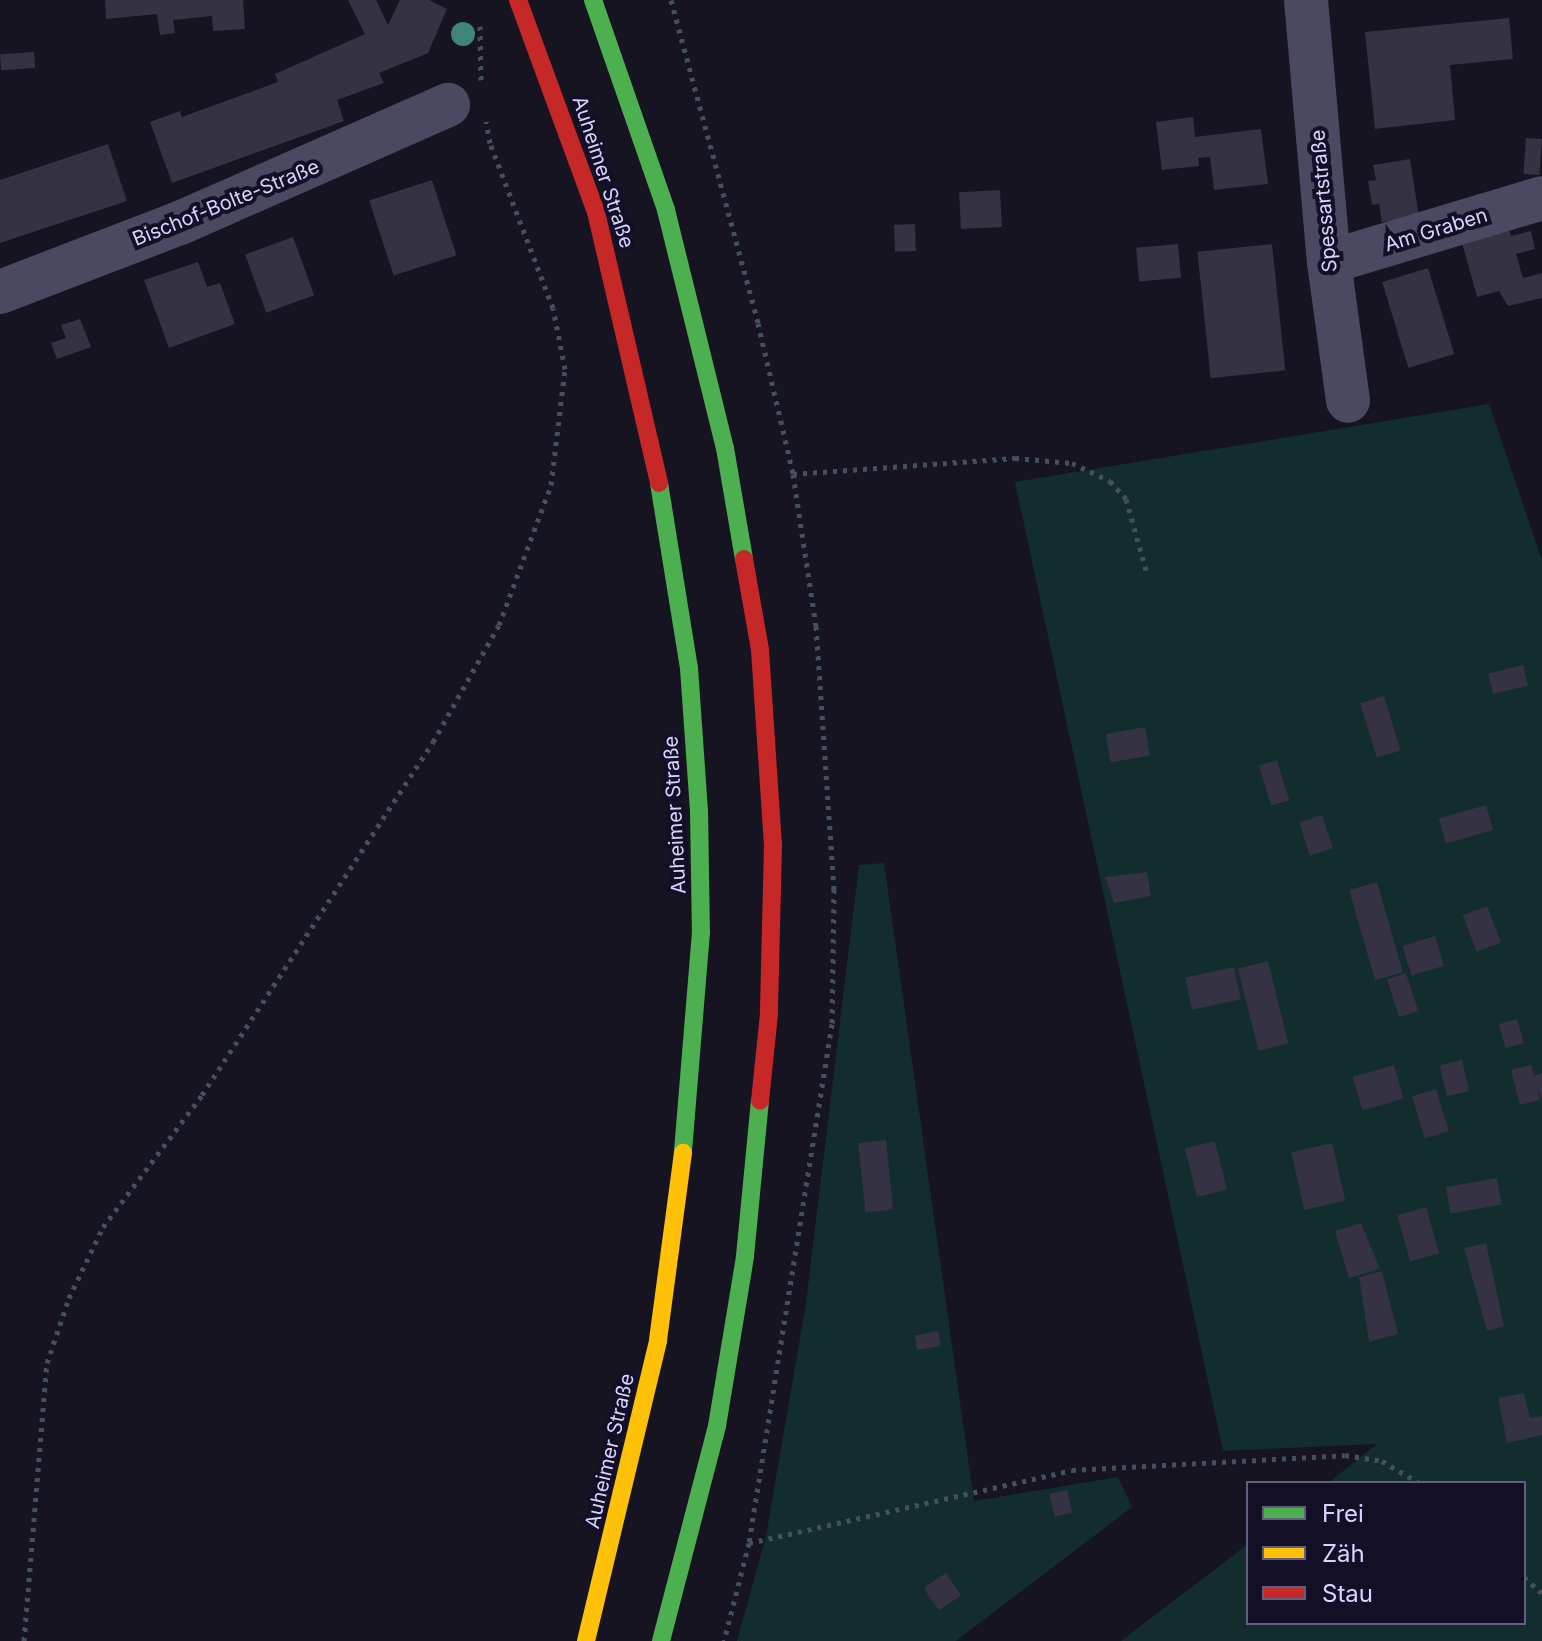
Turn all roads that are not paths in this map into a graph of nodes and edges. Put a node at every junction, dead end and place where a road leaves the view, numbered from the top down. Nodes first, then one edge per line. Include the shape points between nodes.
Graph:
1 (518, 0) edge
2 (593, 0) edge
3 (1306, 0) edge
4 (471, 102) road end
5 (1542, 198) edge
6 (1329, 262) junction
7 (0, 292) edge
8 (1348, 401) dead end
9 (586, 1641) edge
10 (661, 1641) edge

1 - 9 main road, Auheimer Straße via 596,212 625,321 669,528 689,668 699,810 701,932 682,1170 658,1340
2 - 10 main road via 666,210 725,448 760,650 773,845 769,1014 745,1256 717,1426
3 - 6 street, Spessartstraße
4 - 7 street, Bischof-Bolte-Straße
5 - 6 street, Am Graben
6 - 8 street, Spessartstraße

